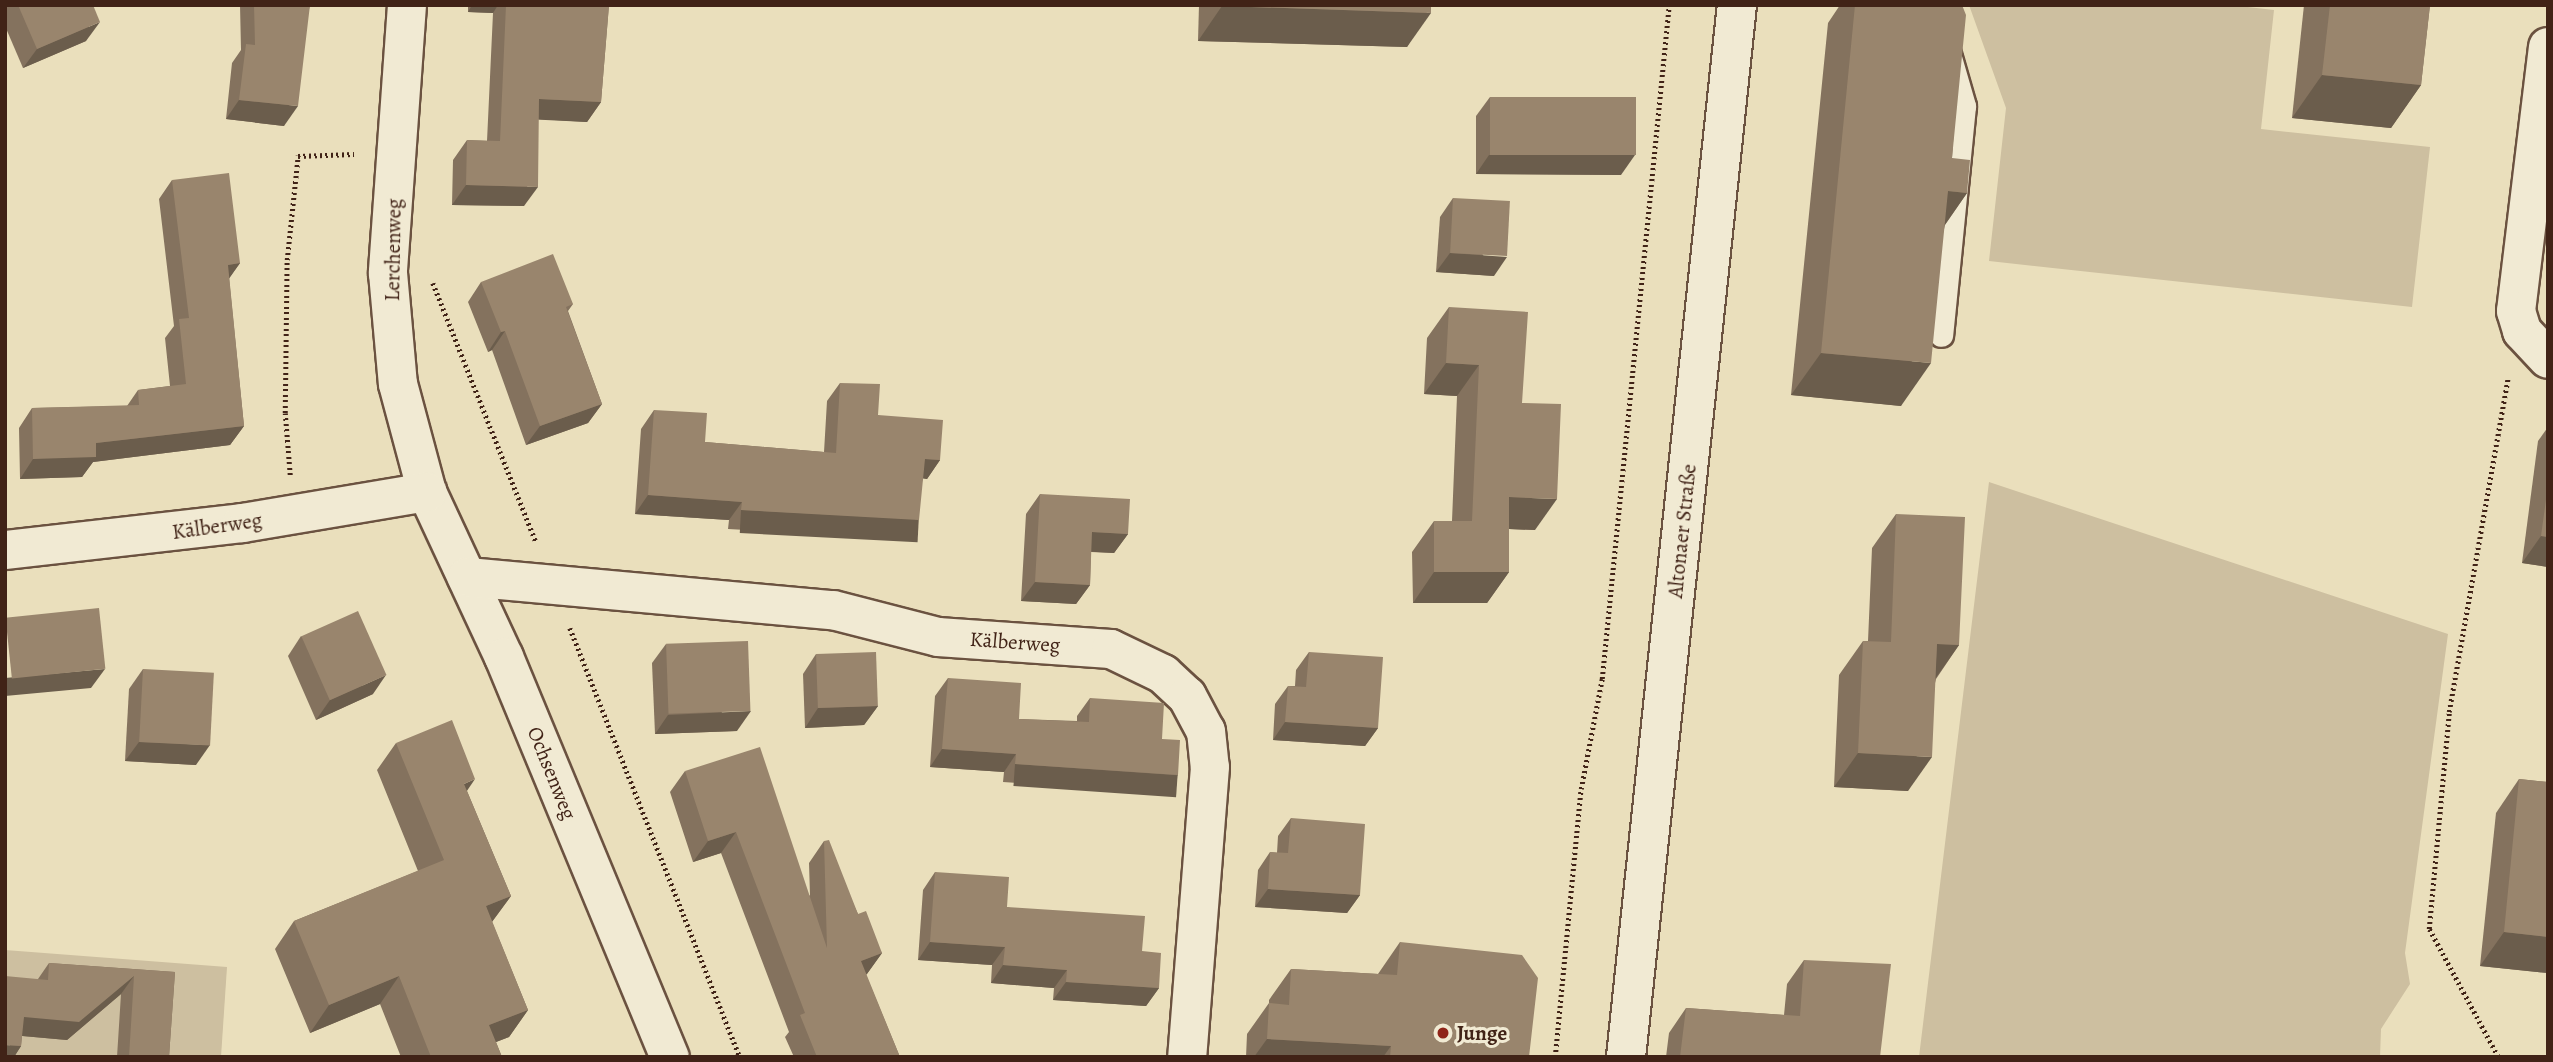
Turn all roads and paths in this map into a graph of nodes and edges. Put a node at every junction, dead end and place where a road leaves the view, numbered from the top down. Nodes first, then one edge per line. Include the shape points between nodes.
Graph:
1 (407, 5) edge
2 (1669, 5) edge
3 (1737, 5) edge
4 (1929, 5) edge
5 (2548, 47) edge
6 (397, 152) junction
7 (2516, 311) junction
8 (1941, 335) edge
9 (2548, 359) edge
10 (427, 492) junction
11 (292, 516) junction
12 (5, 550) edge
13 (467, 577) junction
14 (670, 1057) edge
15 (1187, 1057) edge
16 (1555, 1057) edge
17 (1626, 1057) edge
18 (2498, 1057) edge

1 - 6 street, Lerchenweg
2 - 16 path via 1602,679 1581,789
3 - 17 street, Altonaer Straße
4 - 8 lane via 1945,40 1964,106
5 - 7 street
6 - 10 street, Lerchenweg via 388,273 398,384
6 - 11 path via 298,156 287,260 285,349
7 - 9 street via 2522,331
7 - 18 path via 2502,429 2449,712 2430,929
10 - 11 street, Kälberweg
10 - 13 street, Ochsenweg
11 - 12 street, Kälberweg
13 - 14 street, Ochsenweg
13 - 15 street, Kälberweg via 833,610 938,637 1111,649 1163,674 1187,696 1206,731 1210,767

